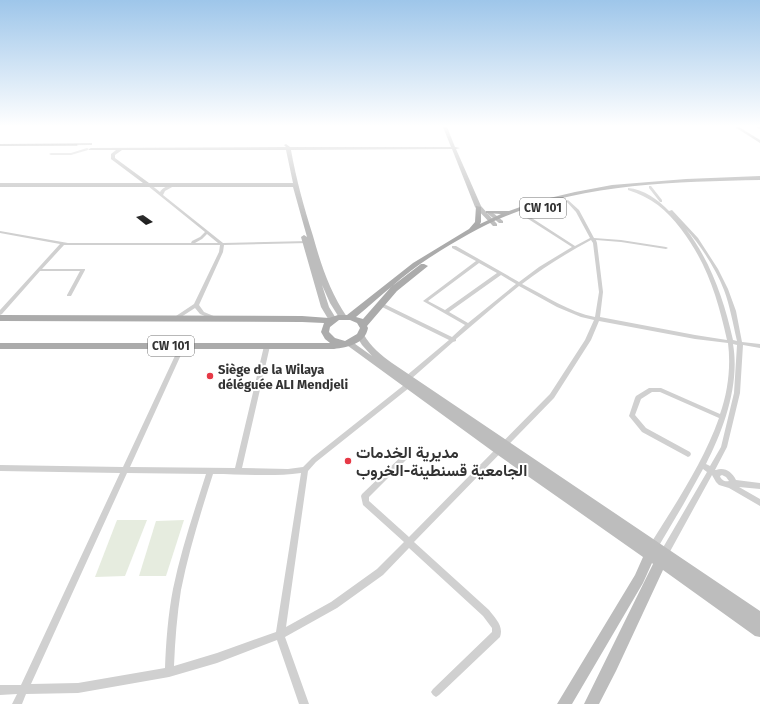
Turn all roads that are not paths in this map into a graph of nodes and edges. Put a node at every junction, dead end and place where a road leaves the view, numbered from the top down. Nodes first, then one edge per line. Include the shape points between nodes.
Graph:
1 (115, 160) edge
2 (288, 160) edge
3 (461, 160) edge
4 (467, 174) junction
5 (136, 177) junction
6 (760, 178) edge
7 (760, 182) edge
8 (0, 185) edge
9 (120, 185) junction
10 (149, 185) junction
11 (292, 185) junction
12 (173, 186) junction
13 (650, 186) junction
14 (629, 189) junction
15 (161, 195) junction
16 (568, 201) junction
17 (484, 210) junction
18 (513, 212) junction
19 (523, 214) junction
20 (496, 222) junction
21 (681, 224) junction
22 (470, 231) junction
23 (0, 232) edge
24 (207, 232) junction
25 (594, 239) junction
26 (309, 242) junction
27 (63, 243) junction
28 (189, 244) junction
29 (222, 244) junction
30 (454, 247) junction
31 (574, 247) junction
32 (666, 248) dead end
33 (479, 261) junction
34 (39, 270) junction
35 (499, 274) junction
36 (518, 284) junction
37 (69, 295) dead end
38 (380, 304) junction
39 (196, 305) junction
40 (445, 312) junction
41 (0, 313) edge
42 (347, 317) junction
43 (0, 318) edge
44 (176, 318) junction
45 (216, 319) junction
46 (597, 319) junction
47 (332, 320) junction
48 (363, 325) junction
49 (469, 325) junction
50 (361, 337) junction
51 (454, 340) junction
52 (345, 343) junction
53 (730, 343) junction
54 (740, 344) junction
55 (0, 346) edge
56 (182, 346) junction
57 (267, 346) junction
58 (760, 346) edge
59 (408, 382) junction
60 (722, 417) junction
61 (501, 447) junction
62 (408, 454) dead end
63 (688, 454) dead end
64 (702, 465) junction
65 (0, 468) edge
66 (125, 470) junction
67 (305, 470) junction
68 (210, 471) junction
69 (238, 472) junction
70 (714, 472) junction
71 (732, 484) junction
72 (760, 486) edge
73 (760, 503) edge
74 (409, 542) junction
75 (657, 555) junction
76 (760, 618) edge
77 (760, 631) edge
78 (280, 635) junction
79 (169, 672) junction
80 (0, 690) edge
81 (23, 690) junction
82 (436, 692) dead end
83 (17, 704) edge
84 (304, 704) edge
85 (564, 704) edge
86 (591, 704) edge

1 - 5 main road
2 - 11 main road
3 - 4 main road
4 - 17 main road
4 - 17 main road
5 - 9 main road via 131,182
5 - 10 main road
6 - 18 main road, CW 101 via 679,180 611,187 549,200
7 - 13 main road, CW 101
8 - 9 main road
9 - 10 main road
10 - 12 main road
10 - 15 street
11 - 12 main road
11 - 26 main road
12 - 15 street via 163,190
13 - 14 main road, CW 101
13 - 21 street via 656,197
14 - 16 main road, CW 101
14 - 21 street via 652,198
15 - 24 street
16 - 19 main road, CW 101
16 - 25 street via 578,211
17 - 18 main road
17 - 20 main road
17 - 22 main road
18 - 20 main road, CW 101
19 - 20 main road, CW 101
19 - 31 street
20 - 22 main road, CW 101
20 - 30 main road, CW 101
21 - 53 street via 699,251 713,280
21 - 54 street via 705,250 726,289
22 - 42 main road, CW 101 via 406,271
23 - 27 street
24 - 28 street via 198,241
24 - 29 street
25 - 31 street
25 - 32 street
25 - 46 street via 600,292
26 - 29 street
26 - 42 main road via 332,303
26 - 47 main road via 325,307
27 - 28 street
27 - 34 street
28 - 29 street
29 - 39 street via 221,252
30 - 33 street
30 - 38 main road, CW 101 via 419,269
31 - 36 street
33 - 35 street
33 - 40 street via 426,298 425,301
34 - 37 street via 83,270
34 - 41 street
35 - 36 street
35 - 40 street
36 - 46 street via 567,310
36 - 49 street
38 - 48 main road, CW 101
38 - 51 street
39 - 44 street
39 - 45 street via 202,313
40 - 49 street
42 - 47 main road
42 - 48 main road
43 - 44 main road, CW 101
44 - 45 main road, CW 101
45 - 47 main road, CW 101
46 - 53 street
46 - 61 street via 588,340 552,396
47 - 52 main road via 325,328 327,336 330,340
48 - 50 main road via 364,332
49 - 51 street
50 - 52 main road
50 - 59 main road via 363,342
51 - 59 street
52 - 57 main road, CW 101 via 327,346
52 - 59 main road
53 - 54 street
53 - 60 street via 732,359
54 - 58 street
54 - 70 street via 737,393 731,423
55 - 56 main road, CW 101
56 - 57 main road, CW 101
56 - 66 street
57 - 69 street
59 - 61 main road
59 - 67 street
60 - 63 street via 661,390 648,392 638,398 632,416 644,430
60 - 64 street
61 - 74 street
61 - 75 main road
62 - 74 street via 365,496 365,501 369,508
64 - 70 street
64 - 75 street
65 - 66 street
66 - 68 street
66 - 81 street
67 - 69 street
67 - 78 street
68 - 69 street
68 - 79 street via 185,554 177,591
70 - 71 street via 720,482
70 - 71 street via 728,474 732,478
70 - 75 street
71 - 72 street
71 - 73 street
74 - 78 street via 380,572 334,605
74 - 82 street via 471,599 496,626 497,634
75 - 76 main road
75 - 77 main road
75 - 85 main road via 639,579
75 - 86 main road
78 - 79 street
78 - 84 street
79 - 81 street via 78,688
80 - 81 street
81 - 83 street

